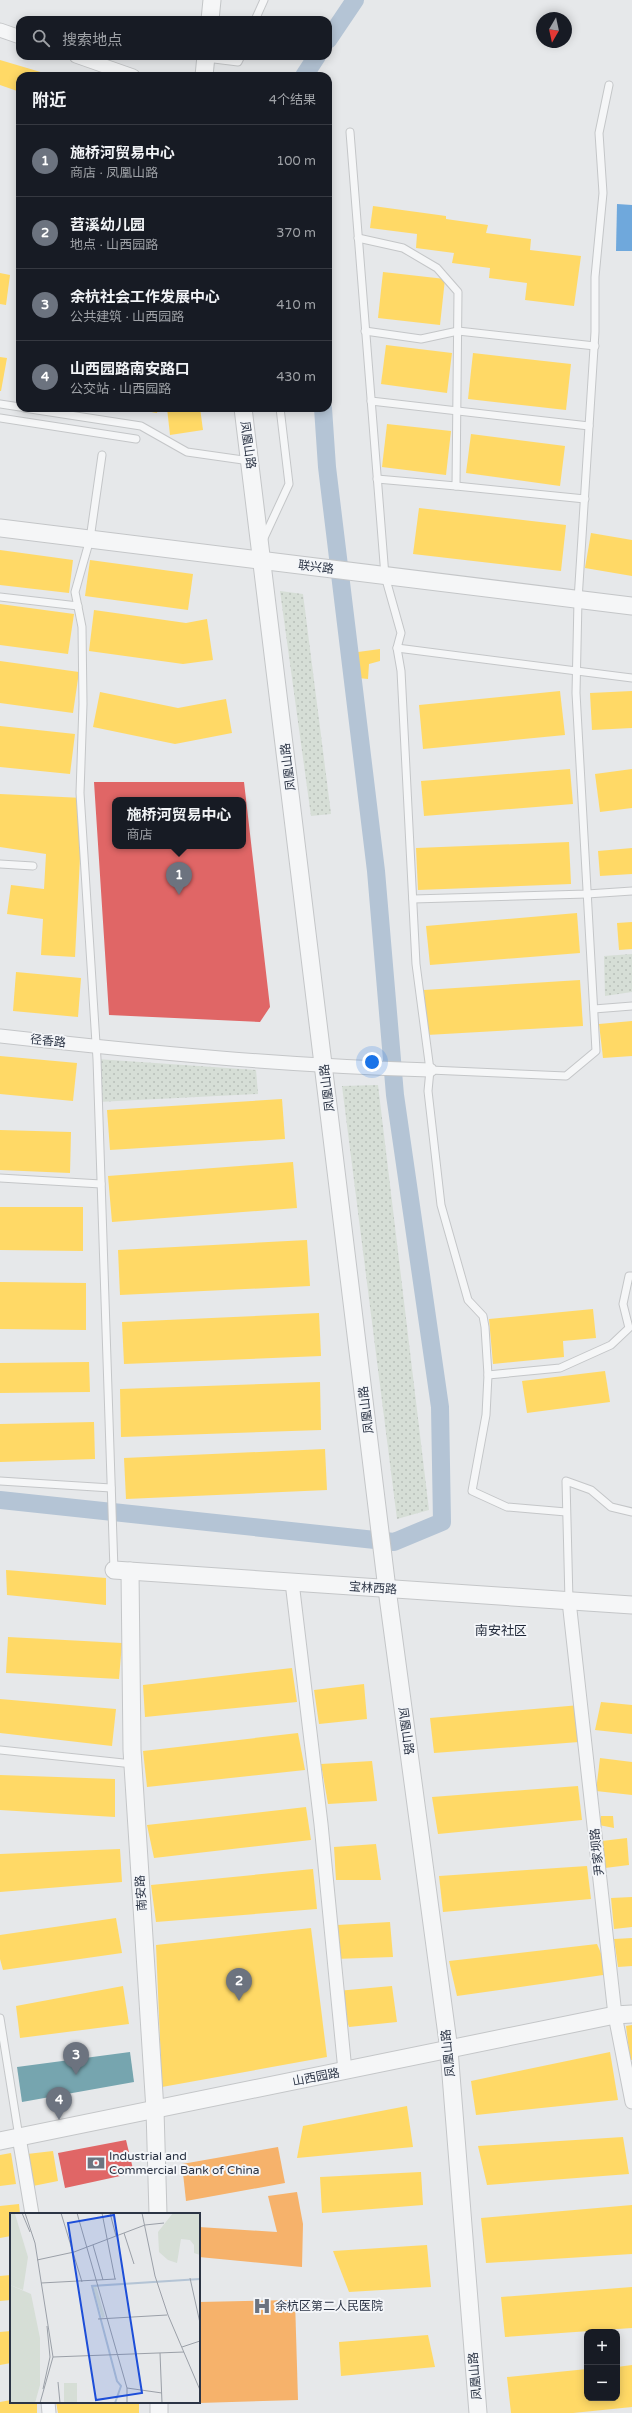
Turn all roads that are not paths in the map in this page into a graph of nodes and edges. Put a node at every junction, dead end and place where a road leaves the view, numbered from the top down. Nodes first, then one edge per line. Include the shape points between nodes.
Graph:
1 (212, 0) edge
2 (264, 0) edge
3 (210, 16) edge
4 (258, 16) edge
5 (0, 30) edge
6 (16, 36) edge
7 (87, 60) edge
8 (206, 60) edge
9 (225, 60) edge
10 (239, 60) edge
11 (122, 72) edge
12 (204, 72) edge
13 (609, 85) dead end
14 (350, 132) dead end
15 (358, 238) junction
16 (365, 331) junction
17 (458, 331) junction
18 (594, 346) junction
19 (371, 402) junction
20 (0, 404) edge
21 (16, 406) edge
22 (457, 410) junction
23 (50, 412) edge
24 (244, 412) edge
25 (280, 412) edge
26 (0, 418) edge
27 (589, 426) junction
28 (136, 439) dead end
29 (102, 454) dead end
30 (250, 461) junction
31 (377, 479) junction
32 (456, 486) junction
33 (585, 499) junction
34 (0, 528) edge
35 (90, 539) junction
36 (262, 553) junction
37 (381, 575) junction
38 (0, 597) edge
39 (578, 600) junction
40 (78, 606) junction
41 (632, 606) edge
42 (397, 648) junction
43 (577, 671) junction
44 (632, 678) edge
45 (0, 864) edge
46 (33, 866) dead end
47 (632, 891) edge
48 (587, 894) junction
49 (413, 898) junction
50 (632, 1006) edge
51 (594, 1009) junction
52 (0, 1036) edge
53 (96, 1046) junction
54 (324, 1067) junction
55 (430, 1070) junction
56 (0, 1178) edge
57 (101, 1184) junction
58 (632, 1276) edge
59 (488, 1375) junction
60 (0, 1481) edge
61 (111, 1488) junction
62 (566, 1512) junction
63 (632, 1512) edge
64 (122, 1571) junction
65 (292, 1582) junction
66 (387, 1589) junction
67 (569, 1601) junction
68 (632, 1605) edge
69 (0, 1750) edge
70 (133, 1764) junction
71 (632, 2014) edge
72 (615, 2016) junction
73 (0, 2018) edge
74 (449, 2050) junction
75 (345, 2071) junction
76 (632, 2102) edge
77 (155, 2110) junction
78 (19, 2137) junction
79 (0, 2141) edge
80 (32, 2213) edge
81 (158, 2213) edge
82 (48, 2403) edge
83 (49, 2413) edge
84 (478, 2413) edge

1 - 3 street
2 - 4 lane
5 - 6 street
7 - 11 street
8 - 12 street
9 - 10 lane
13 - 18 lane via 599,133 603,193 595,276
14 - 15 lane
15 - 16 lane
15 - 17 lane via 403,248 437,268 458,292
16 - 17 lane via 421,339
16 - 19 lane
17 - 18 lane
17 - 22 lane
18 - 27 lane
19 - 22 lane
19 - 31 lane
20 - 21 lane
22 - 27 lane
22 - 32 lane
23 - 30 lane via 141,426 187,452
24 - 30 street, 凤凰山路
25 - 36 lane via 289,484
26 - 28 lane
27 - 33 lane
29 - 35 lane
30 - 36 street, 凤凰山路
31 - 32 lane
31 - 37 lane
32 - 33 lane
33 - 39 lane
34 - 35 street, 联兴路
35 - 36 street, 联兴路
35 - 40 lane via 75,592
36 - 37 street, 联兴路 via 302,565
36 - 54 street, 凤凰山路
37 - 39 street, 联兴路
37 - 42 lane via 401,633
38 - 40 lane
39 - 41 street, 联兴路
39 - 43 lane
40 - 53 lane via 82,627 83,704 80,793
42 - 43 lane
42 - 49 lane via 401,671
43 - 44 lane
43 - 48 lane
45 - 46 lane
47 - 48 lane
48 - 49 lane
48 - 51 lane
49 - 55 lane via 416,964
50 - 51 lane
51 - 55 lane via 596,1051 566,1076
52 - 53 street, 径香路
53 - 54 street, 径香路
53 - 57 lane
54 - 55 street, 径香路
54 - 66 street, 凤凰山路
55 - 59 lane via 428,1091 441,1205 468,1300 483,1316
56 - 57 lane
57 - 61 lane
58 - 59 lane via 629,1276 623,1304 629,1328 611,1345 560,1368
59 - 62 lane via 486,1415 472,1491 507,1507
60 - 61 lane
61 - 64 lane via 112,1526
62 - 63 lane via 566,1481 591,1490 611,1507
62 - 67 lane
64 - 65 street, 宝林西路
64 - 70 street, 南安路
65 - 66 street, 宝林西路
65 - 75 street via 321,1824
66 - 67 street, 宝林西路
66 - 74 street, 凤凰山路
67 - 68 street, 宝林西路
67 - 72 street, 尹家坝路
69 - 70 lane
70 - 77 street, 南安路
71 - 72 street, 山西园路
72 - 74 street, 山西园路
72 - 76 street, 尹家坝路
73 - 78 lane
74 - 75 street, 山西园路
74 - 84 street, 凤凰山路
75 - 77 street, 山西园路
77 - 78 street, 山西园路
77 - 81 street, 南安路
78 - 79 street, 山西园路
78 - 80 street
82 - 83 street

